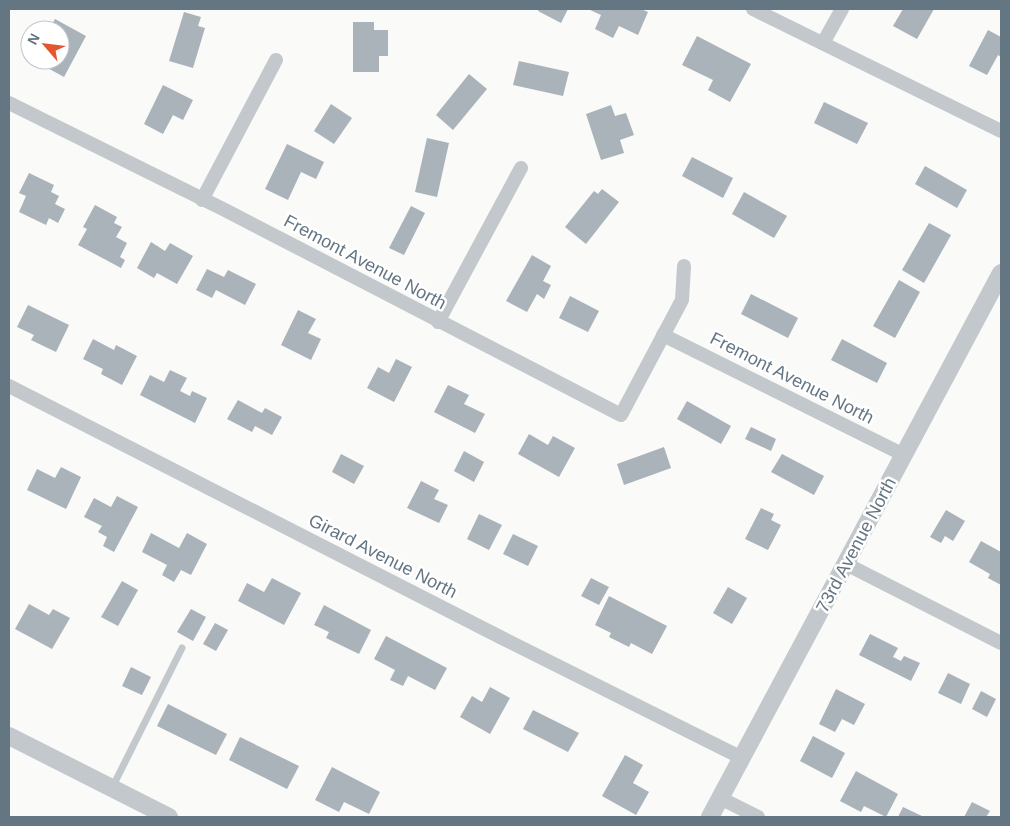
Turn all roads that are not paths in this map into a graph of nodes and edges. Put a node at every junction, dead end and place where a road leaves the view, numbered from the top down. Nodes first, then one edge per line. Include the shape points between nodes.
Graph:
1 (753, 9) edge
2 (842, 9) edge
3 (824, 43) junction
4 (276, 60) dead end
5 (9, 103) edge
6 (1001, 131) edge
7 (521, 168) dead end
8 (202, 200) junction
9 (684, 266) dead end
10 (1001, 273) edge
11 (438, 322) junction
12 (663, 335) junction
13 (9, 386) edge
14 (904, 455) junction
15 (846, 564) junction
16 (1001, 643) edge
17 (182, 648) dead end
18 (9, 736) edge
19 (742, 758) junction
20 (112, 788) junction
21 (720, 798) junction
22 (169, 817) edge
23 (710, 817) edge
24 (758, 817) edge

1 - 3 street
2 - 3 street
3 - 6 street
4 - 8 street
5 - 8 street, Fremont Avenue North
7 - 11 street
8 - 11 street, Fremont Avenue North
9 - 12 street, Fremont Avenue North via 682,300
10 - 14 street, 73rd Avenue North
11 - 12 street, Fremont Avenue North via 621,415
12 - 14 street, Fremont Avenue North
13 - 19 street, Girard Avenue North
14 - 15 street, 73rd Avenue North
15 - 16 street
15 - 19 street, 73rd Avenue North
17 - 20 lane
18 - 20 street
19 - 21 street, 73rd Avenue North
20 - 22 street
21 - 23 street, 73rd Avenue North
21 - 24 street

